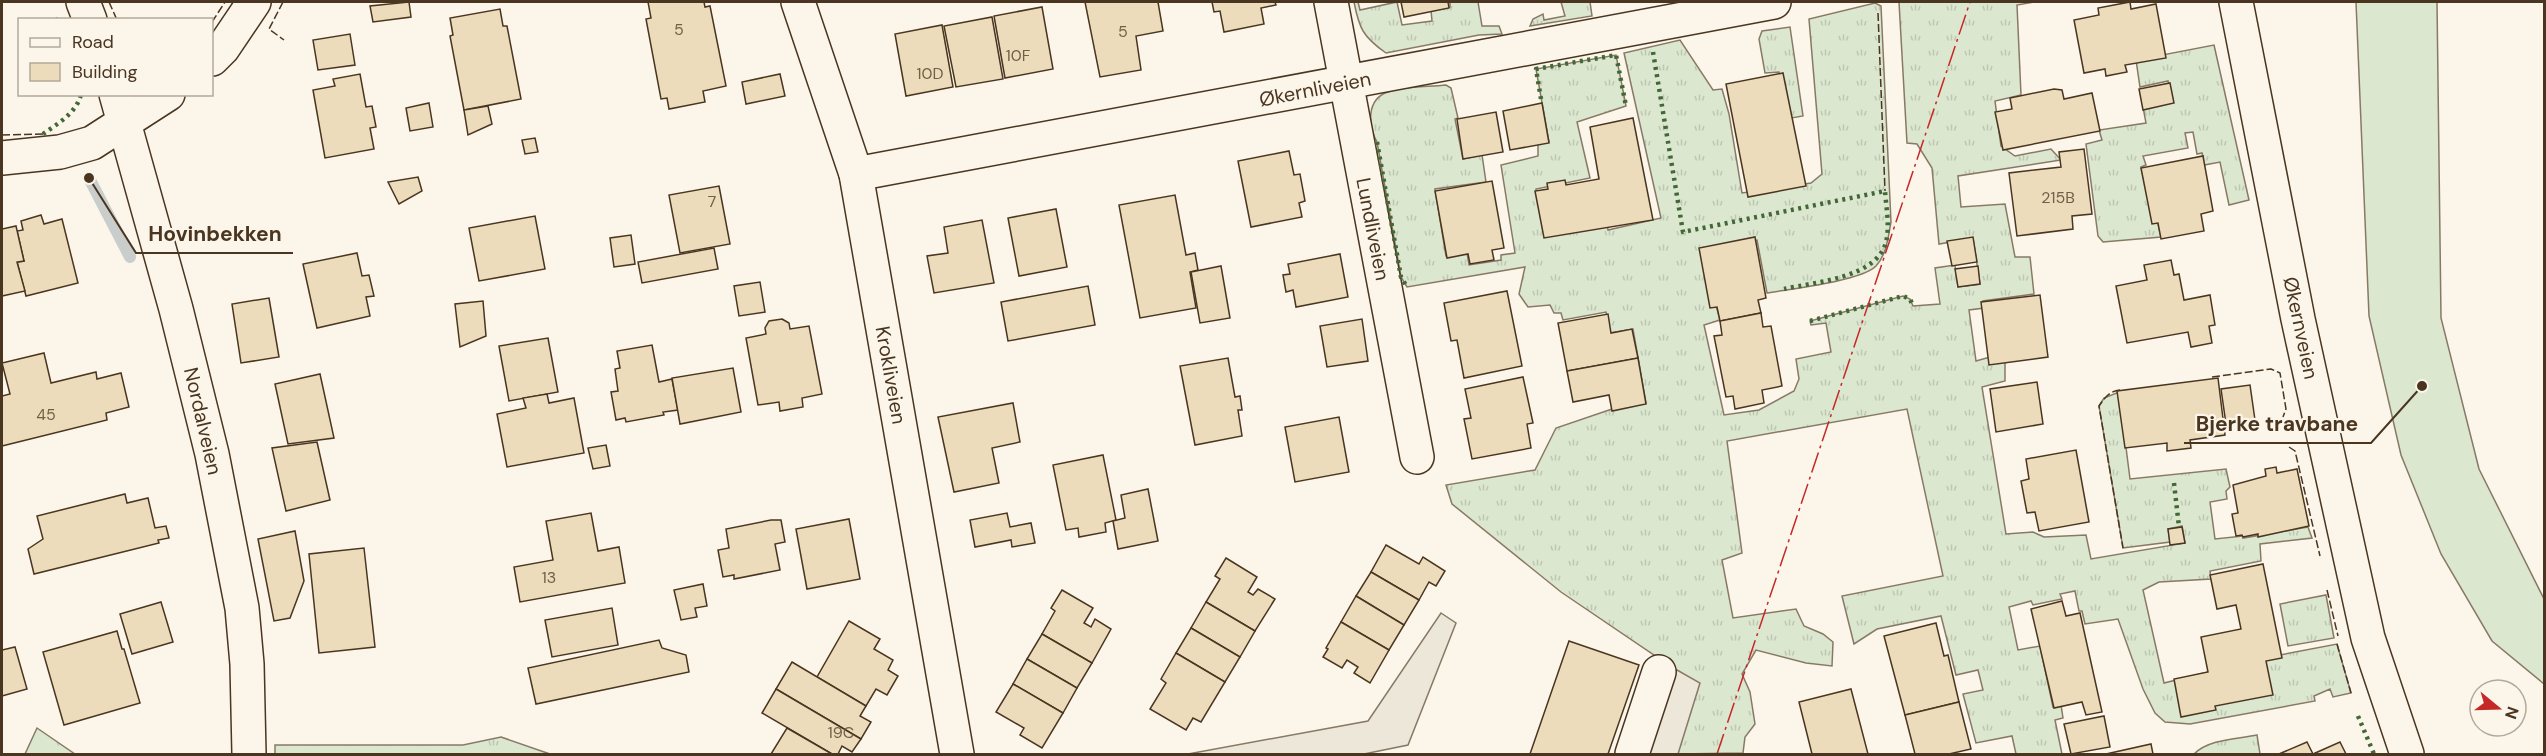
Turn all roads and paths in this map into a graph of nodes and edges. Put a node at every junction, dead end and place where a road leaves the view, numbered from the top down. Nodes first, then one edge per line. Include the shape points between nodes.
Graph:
1 (83, 2) edge
2 (254, 2) edge
3 (798, 2) edge
4 (1331, 2) edge
5 (1774, 2) edge
6 (2236, 2) edge
7 (89, 18) edge
8 (213, 58) edge
9 (1345, 83) junction
10 (162, 96) edge
11 (121, 109) edge
12 (2, 158) edge
13 (856, 174) junction
14 (1417, 457) dead end
15 (1659, 672) dead end
16 (249, 754) edge
17 (957, 754) edge
18 (1632, 754) edge
19 (2407, 754) edge

1 - 7 street
2 - 8 street
3 - 13 street, Krokliveien
4 - 9 street, Lundliveien
5 - 9 street, Økernliveien
6 - 19 street, Økernveien via 2298,319 2368,638
9 - 13 street, Økernliveien
9 - 14 street, Lundliveien
10 - 11 street
11 - 12 street via 92,143 60,152
11 - 16 street, Nordalveien via 212,454 242,608
13 - 17 street, Krokliveien
15 - 18 street

